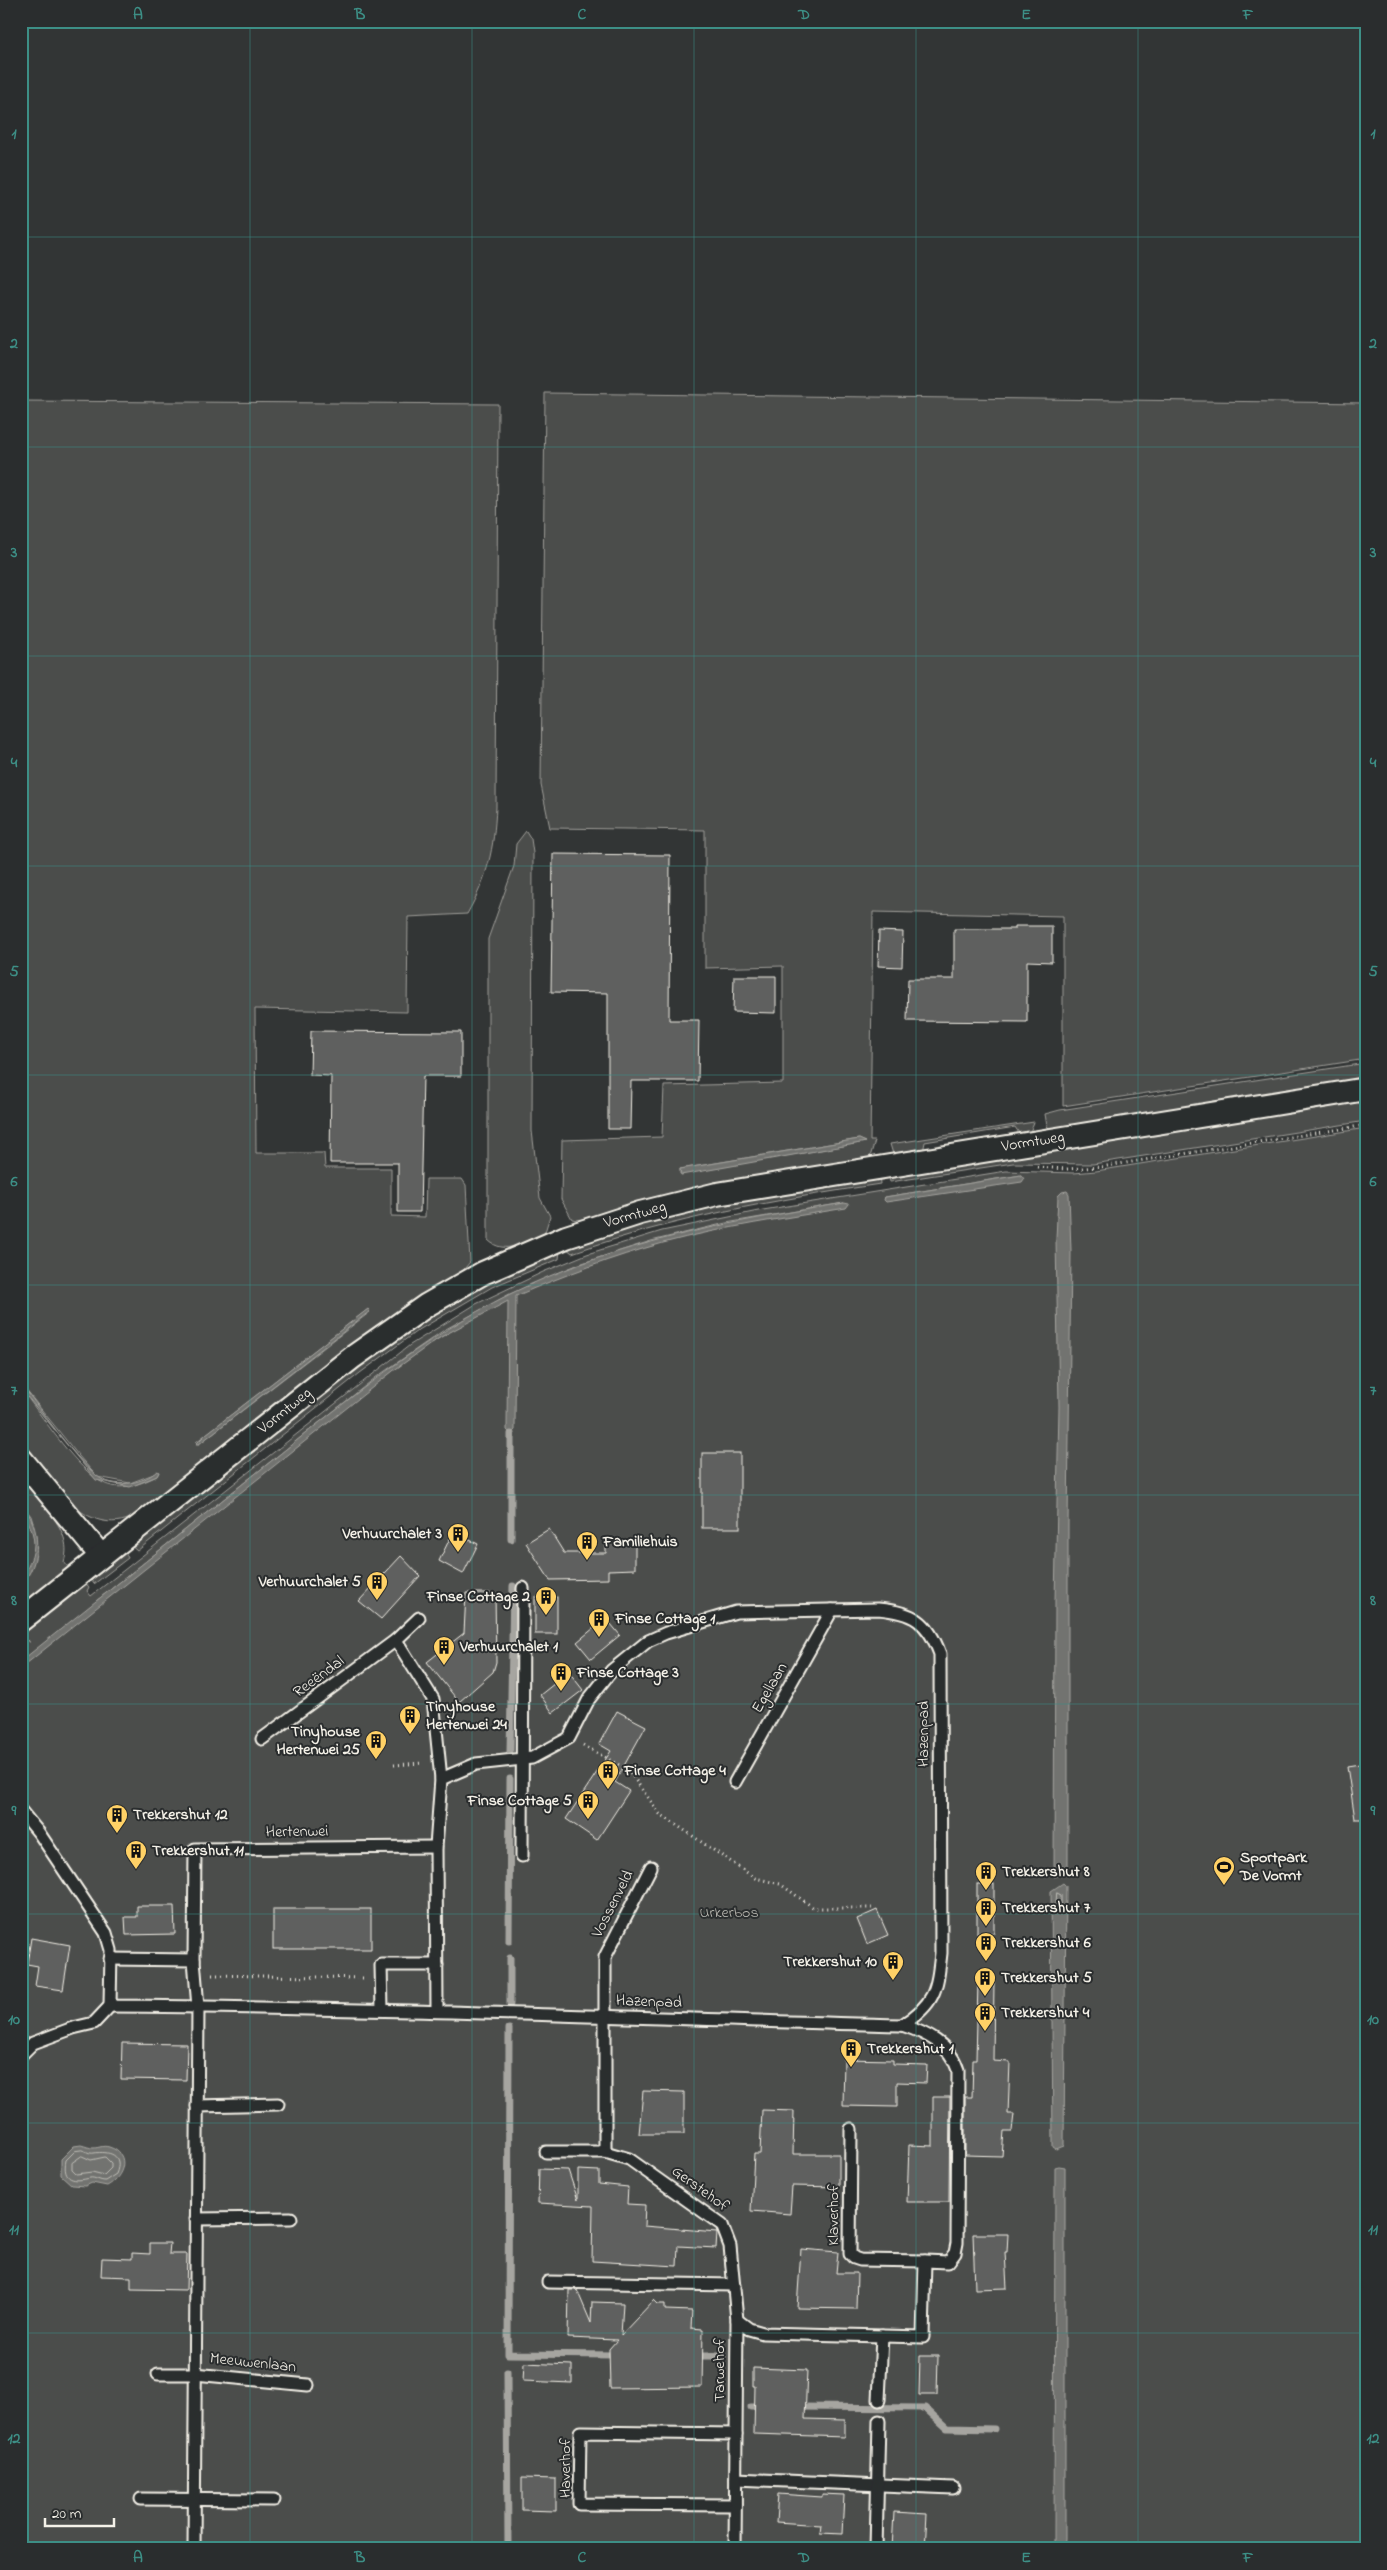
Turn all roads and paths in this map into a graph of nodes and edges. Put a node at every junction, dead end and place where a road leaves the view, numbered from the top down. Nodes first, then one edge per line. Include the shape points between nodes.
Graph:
1 (1366, 1089) edge
2 (1366, 1125) edge
3 (1034, 1167) dead end
4 (21, 1459) edge
5 (101, 1556) junction
6 (523, 1588) dead end
7 (832, 1610) junction
8 (419, 1618) dead end
9 (21, 1620) edge
10 (396, 1640) junction
11 (569, 1738) junction
12 (262, 1739) dead end
13 (523, 1760) junction
14 (439, 1764) junction
15 (394, 1765) dead end
16 (441, 1779) junction
17 (735, 1782) dead end
18 (21, 1812) edge
19 (436, 1847) junction
20 (522, 1856) dead end
21 (651, 1866) dead end
22 (872, 1908) dead end
23 (110, 1960) junction
24 (194, 1960) junction
25 (437, 1965) junction
26 (196, 1975) junction
27 (382, 1978) junction
28 (110, 2006) junction
29 (198, 2007) junction
30 (382, 2009) junction
31 (438, 2011) junction
32 (604, 2017) junction
33 (902, 2025) junction
34 (21, 2055) edge
35 (959, 2092) joint
36 (278, 2104) dead end
37 (197, 2106) junction
38 (851, 2129) dead end
39 (546, 2152) dead end
40 (604, 2152) junction
41 (291, 2218) dead end
42 (196, 2219) junction
43 (925, 2261) junction
44 (548, 2282) dead end
45 (734, 2285) junction
46 (736, 2320) junction
47 (882, 2336) junction
48 (158, 2374) dead end
49 (195, 2374) junction
50 (308, 2385) dead end
51 (880, 2400) dead end
52 (879, 2421) dead end
53 (736, 2434) junction
54 (736, 2479) junction
55 (878, 2485) junction
56 (953, 2488) dead end
57 (141, 2499) dead end
58 (194, 2500) junction
59 (274, 2500) dead end
60 (735, 2505) junction
61 (194, 2549) edge
62 (735, 2549) edge
63 (876, 2549) edge
64 (1290, 2549) edge
65 (1343, 2549) edge

1 - 5 street, Vormtweg via 717,1194 640,1213 566,1237 484,1274 410,1316
2 - 3 path, Vormtweg via 1100,1167
4 - 5 street
5 - 9 street, Vormtweg
6 - 13 lane
7 - 11 lane, Hazenpad via 736,1612 648,1641 612,1670 589,1700
7 - 17 lane, Egellaan
7 - 33 lane, Hazenpad via 878,1609 906,1614 923,1624 933,1636 940,1654 941,1953 938,1987 921,2013
8 - 10 lane, Reeëndal
10 - 12 lane, Reeëndal
10 - 14 lane via 433,1700
11 - 13 lane via 548,1752
11 - 22 path via 628,1770 660,1814 755,1878 780,1884 814,1908
13 - 16 lane via 476,1764
13 - 20 lane
14 - 15 path
14 - 16 lane
16 - 19 lane
18 - 23 lane via 39,1833 106,1933 110,1942
19 - 24 lane, Hertenwei via 195,1849
19 - 25 lane
21 - 32 lane, Vossenveld via 604,1957
23 - 24 lane
23 - 28 lane
24 - 26 lane
25 - 27 lane via 381,1965
25 - 31 lane
26 - 27 path
26 - 29 lane
27 - 30 lane
28 - 29 lane, Hazenpad
28 - 34 lane via 94,2023 33,2043
29 - 30 lane, Hazenpad
29 - 37 lane
30 - 31 lane, Hazenpad
31 - 32 lane, Hazenpad
32 - 33 lane, Hazenpad
32 - 40 lane, Hazenpad
33 - 35 lane, Hazenpad via 937,2040 948,2050 958,2070
35 - 43 lane, Klaverhof via 955,2254 948,2262
36 - 37 lane
37 - 42 lane
38 - 43 lane, Klaverhof via 850,2254 860,2260
39 - 40 lane, Gerstehof
40 - 45 lane, Gerstehof via 629,2159 722,2225 730,2246
41 - 42 lane
42 - 49 lane
43 - 47 lane, Tarwehof via 923,2337
44 - 45 lane
45 - 46 lane, Gerstehof
46 - 47 lane, Tarwehof via 763,2333
46 - 53 lane, Tarwehof
47 - 51 lane
48 - 49 lane, Meeuwenlaan
49 - 50 lane, Meeuwenlaan
49 - 58 lane
52 - 55 lane
53 - 54 lane, Tarwehof
53 - 60 lane, Haverhof via 580,2432 580,2504
54 - 55 lane
54 - 60 lane, Tarwehof
55 - 56 lane
55 - 63 lane
57 - 58 lane
58 - 59 lane
58 - 61 lane
60 - 62 lane, Tarwehof
64 - 65 path via 1310,2546

